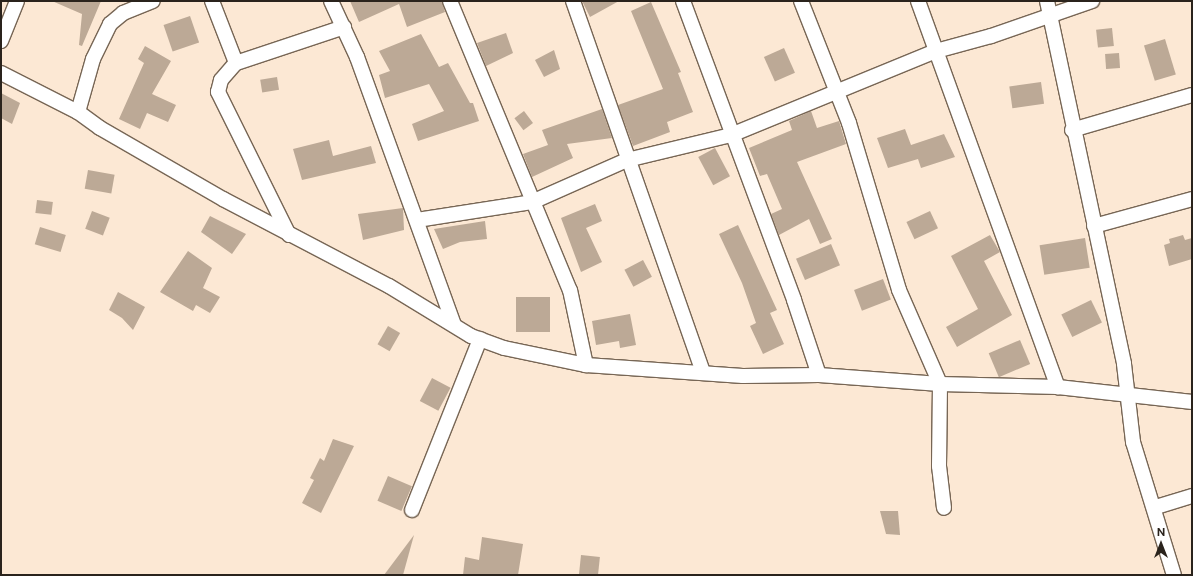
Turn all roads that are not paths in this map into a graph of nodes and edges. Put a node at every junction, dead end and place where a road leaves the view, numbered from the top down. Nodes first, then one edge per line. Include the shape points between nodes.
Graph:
1 (17, 1) edge
2 (153, 1) edge
3 (212, 1) edge
4 (331, 1) edge
5 (450, 1) edge
6 (573, 1) edge
7 (683, 1) edge
8 (801, 1) edge
9 (918, 1) edge
10 (1047, 1) edge
11 (1092, 1) edge
12 (1050, 17) junction
13 (344, 27) junction
14 (1, 41) edge
15 (936, 51) junction
16 (236, 63) junction
17 (1, 73) edge
18 (836, 93) junction
19 (1192, 95) edge
20 (78, 112) junction
21 (1072, 130) junction
22 (731, 135) junction
23 (627, 160) junction
24 (1192, 199) edge
25 (532, 202) junction
26 (417, 220) junction
27 (1094, 226) junction
28 (289, 235) junction
29 (454, 326) junction
30 (480, 339) junction
31 (586, 365) junction
32 (703, 372) junction
33 (819, 375) junction
34 (940, 384) junction
35 (1058, 387) junction
36 (1127, 393) junction
37 (1192, 402) edge
38 (1192, 496) edge
39 (1156, 507) junction
40 (944, 508) dead end
41 (412, 510) dead end
42 (1174, 575) edge

1 - 14 street
2 - 20 street via 123,13 110,24 93,59
3 - 16 street
4 - 13 street
5 - 25 street
6 - 23 street
7 - 22 street
8 - 18 street
9 - 15 street
10 - 12 street
11 - 12 street
12 - 15 street
12 - 21 street
13 - 16 street
13 - 26 street
15 - 18 street
15 - 35 street
16 - 28 street via 221,80 218,92
17 - 20 street
18 - 22 street
18 - 34 street via 849,123 900,290
19 - 21 street
20 - 28 street via 100,128
21 - 27 street
22 - 23 street
22 - 33 street via 794,300
23 - 25 street
23 - 32 street via 660,242
24 - 27 street
25 - 26 street
25 - 31 street via 570,290
26 - 29 street
27 - 36 street via 1124,364
28 - 29 street via 389,286
29 - 30 street
30 - 31 street via 504,348
30 - 41 street
31 - 32 street
32 - 33 street via 758,377
33 - 34 street
34 - 35 street
34 - 40 street via 939,466
35 - 36 street
36 - 37 street
36 - 39 street via 1133,442
38 - 39 street
39 - 42 street

